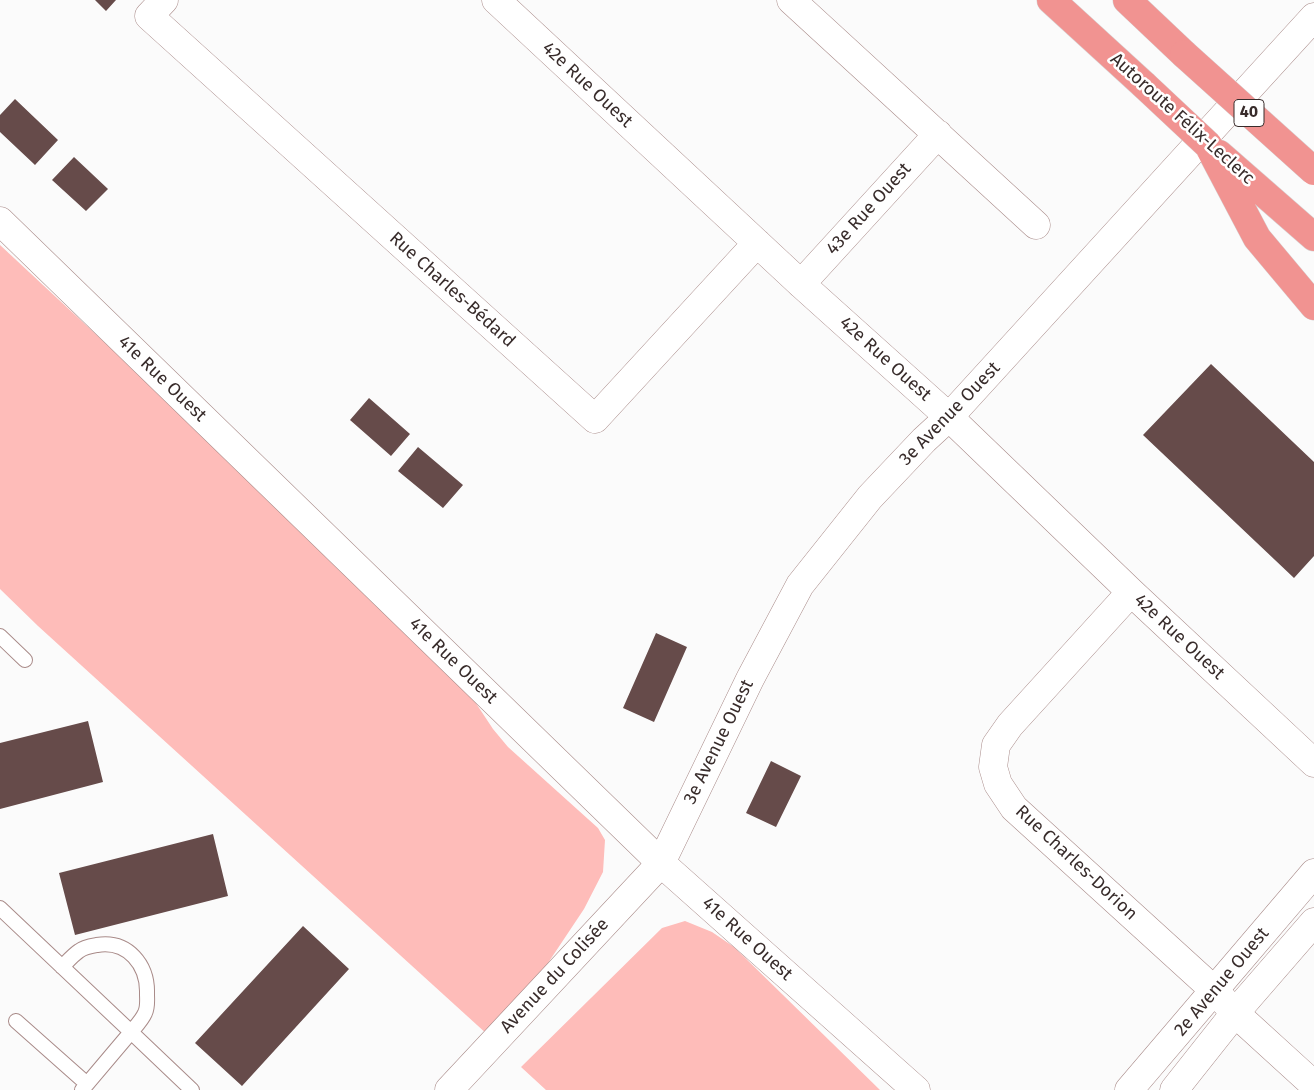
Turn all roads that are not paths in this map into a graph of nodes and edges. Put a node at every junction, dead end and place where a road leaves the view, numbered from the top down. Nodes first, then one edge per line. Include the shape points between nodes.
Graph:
1 (164, 0) edge
2 (496, 0) edge
3 (791, 0) edge
4 (1051, 0) edge
5 (1127, 0) edge
6 (1314, 17) edge
7 (938, 134) junction
8 (1208, 145) junction
9 (1314, 171) edge
10 (0, 221) edge
11 (1036, 225) dead end
12 (1314, 237) edge
13 (757, 243) junction
14 (801, 284) junction
15 (1314, 306) edge
16 (949, 417) junction
17 (1131, 592) junction
18 (0, 636) edge
19 (25, 660) dead end
20 (1314, 763) edge
21 (662, 863) junction
22 (1314, 873) edge
23 (0, 908) edge
24 (1314, 922) edge
25 (62, 967) junction
26 (1214, 991) junction
27 (1235, 1013) junction
28 (16, 1021) dead end
29 (131, 1032) junction
30 (1314, 1085) edge
31 (84, 1087) edge
32 (192, 1090) edge
33 (449, 1090) edge
34 (916, 1090) edge
35 (1129, 1090) edge
36 (1174, 1090) edge

1 - 13 street, Rue Charles-Bédard via 149,16 595,419
2 - 13 street, 42e Rue Ouest
3 - 7 street
4 - 8 highway, Autoroute Félix-Leclerc, bridge
5 - 9 highway, 40, bridge
6 - 16 street, 3e Avenue Ouest
7 - 11 street
7 - 14 street, 43e Rue Ouest
8 - 12 highway, Autoroute Félix-Leclerc
8 - 15 highway via 1257,238
10 - 21 street, 41e Rue Ouest
13 - 14 street, 42e Rue Ouest
14 - 16 street, 42e Rue Ouest
16 - 17 street, 42e Rue Ouest
16 - 21 street, 3e Avenue Ouest via 870,497 800,585 750,679
17 - 20 street, 42e Rue Ouest
17 - 26 street, Rue Charles-Dorion via 1010,725 996,744 993,767 998,784 1014,808
18 - 19 lane
21 - 33 street, Avenue du Colisée
21 - 34 street, 41e Rue Ouest
22 - 26 street, 2e Avenue Ouest
23 - 25 lane
24 - 27 street, 2e Avenue Ouest
25 - 29 lane
25 - 29 lane via 79,950 93,946 107,944 127,950 139,962 147,990 145,1013
26 - 27 street, Rue Charles-Dorion
26 - 35 street, 2e Avenue Ouest
27 - 30 street, Rue Charles-Dorion
27 - 36 street, 2e Avenue Ouest
28 - 31 lane
29 - 31 lane
29 - 32 lane

